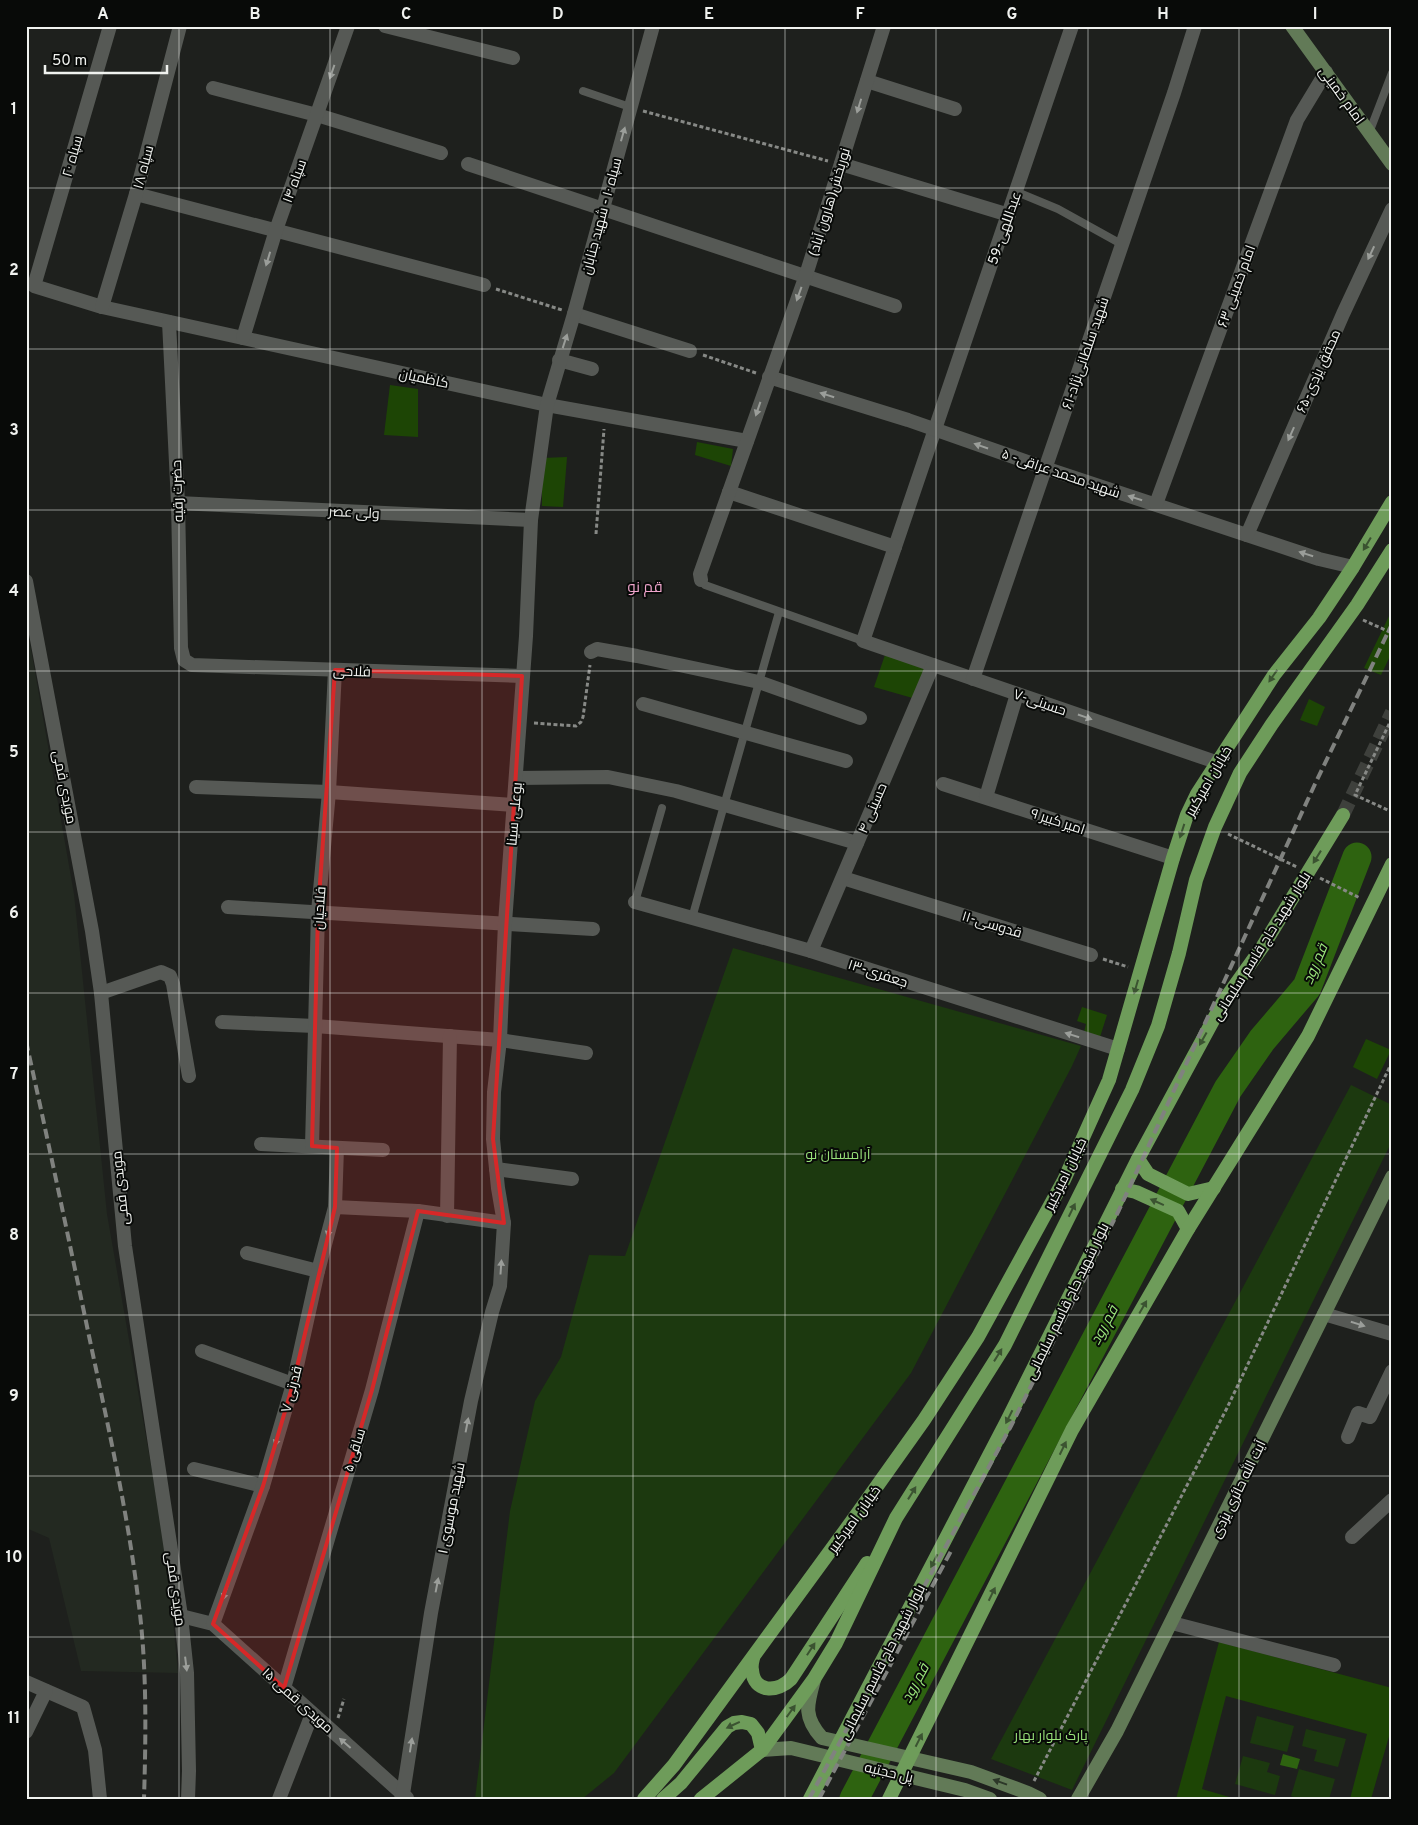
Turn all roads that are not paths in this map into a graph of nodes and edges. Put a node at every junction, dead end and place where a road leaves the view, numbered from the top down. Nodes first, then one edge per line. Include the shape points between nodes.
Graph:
1 (110, 26) edge
2 (180, 26) edge
3 (348, 26) edge
4 (385, 26) edge
5 (653, 26) edge
6 (884, 26) edge
7 (1072, 26) edge
8 (1195, 26) edge
9 (1292, 26) edge
10 (513, 58) dead end
11 (1326, 72) junction
12 (1392, 73) edge
13 (866, 81) junction
14 (214, 88) dead end
15 (583, 91) dead end
16 (630, 107) junction
17 (955, 109) dead end
18 (317, 115) junction
19 (1369, 133) junction
20 (441, 153) dead end
21 (468, 164) dead end
22 (840, 164) junction
23 (1392, 164) edge
24 (1017, 192) junction
25 (136, 194) junction
26 (602, 209) junction
27 (1392, 209) edge
28 (1009, 214) junction
29 (276, 230) junction
30 (1123, 245) junction
31 (806, 275) junction
32 (484, 285) road end
33 (34, 286) joint
34 (894, 306) dead end
35 (102, 307) junction
36 (574, 314) junction
37 (169, 322) junction
38 (243, 338) junction
39 (690, 351) road end
40 (559, 360) junction
41 (592, 369) dead end
42 (769, 377) junction
43 (547, 405) junction
44 (935, 430) junction
45 (747, 441) junction
46 (1045, 468) junction
47 (729, 492) junction
48 (1392, 502) edge
49 (178, 503) junction
50 (1156, 504) junction
51 (531, 520) junction
52 (1247, 535) junction
53 (895, 547) junction
54 (1392, 550) edge
55 (1353, 567) junction
56 (701, 580) joint
57 (26, 581) edge
58 (779, 612) junction
59 (864, 641) junction
60 (591, 652) road end
61 (184, 660) joint
62 (933, 665) junction
63 (335, 670) junction
64 (522, 676) junction
65 (973, 679) junction
66 (759, 682) junction
67 (1017, 694) junction
68 (644, 704) dead end
69 (860, 718) dead end
70 (745, 732) junction
71 (846, 761) dead end
72 (1216, 762) junction
73 (517, 778) junction
74 (943, 784) dead end
75 (196, 788) dead end
76 (329, 792) junction
77 (986, 797) junction
78 (514, 805) junction
79 (724, 805) junction
80 (662, 808) dead end
81 (1343, 815) tunnel mouth
82 (857, 843) junction
83 (1173, 858) junction
84 (1392, 864) edge
85 (843, 878) junction
86 (635, 902) joint
87 (228, 907) dead end
88 (318, 912) junction
89 (692, 918) junction
90 (505, 923) junction
91 (593, 929) dead end
92 (811, 951) junction
93 (1091, 955) road end
94 (101, 993) junction
95 (222, 1022) dead end
96 (315, 1026) junction
97 (450, 1036) junction
98 (500, 1040) junction
99 (1118, 1049) junction
100 (586, 1053) dead end
101 (189, 1076) dead end
102 (261, 1144) dead end
103 (312, 1146) junction
104 (337, 1148) junction
105 (383, 1150) dead end
106 (1138, 1159) junction
107 (496, 1169) junction
108 (1392, 1177) edge
109 (572, 1179) dead end
110 (1214, 1188) junction
111 (1129, 1191) junction
112 (335, 1207) junction
113 (418, 1211) junction
114 (447, 1216) junction
115 (504, 1223) junction
116 (1188, 1229) junction
117 (246, 1253) dead end
118 (318, 1271) junction
119 (1324, 1314) junction
120 (1392, 1334) edge
121 (202, 1352) dead end
122 (1392, 1371) edge
123 (293, 1384) junction
124 (1348, 1437) dead end
125 (194, 1470) dead end
126 (263, 1486) junction
127 (1392, 1500) edge
128 (896, 1518) junction
129 (1352, 1537) dead end
130 (181, 1616) junction
131 (1172, 1623) junction
132 (214, 1624) junction
133 (752, 1658) junction
134 (1334, 1665) dead end
135 (814, 1679) junction
136 (26, 1682) edge
137 (284, 1688) junction
138 (46, 1691) junction
139 (312, 1714) junction
140 (26, 1732) edge
141 (762, 1750) junction
142 (1034, 1796) edge
143 (404, 1797) edge
144 (100, 1799) edge
145 (188, 1799) edge
146 (279, 1799) edge
147 (644, 1799) edge
148 (663, 1799) edge
149 (701, 1799) edge
150 (810, 1799) edge
151 (889, 1799) edge
152 (990, 1799) edge
153 (1078, 1799) edge

1 - 33 street, سپاه ۲۰
2 - 25 street, سپاه ۱۸
3 -> 18 street, سپاه ۱۴
4 - 10 street
5 - 16 street, سپاه ۱۰ - شهید جنابان
6 - 13 street, نوربخش(هارون آباد)
7 - 24 street, عبداللهی-59
8 - 30 street, شهید سلطانی‌نژاد-۶۱
9 - 11 main road, امام خمینی
11 - 19 main road, امام خمینی
11 - 50 street, امام خمینی ۶۳ via 1297,120
12 - 19 lane
13 - 17 street
13 -> 22 street, نوربخش(هارون آباد)
14 - 18 street
15 - 16 lane
26 -> 16 street, سپاه ۱۰ - شهید جنابان
18 - 20 street
18 - 29 street, سپاه ۱۴
19 - 23 main road, امام خمینی
21 - 26 street
22 - 28 street
22 - 31 street, نوربخش(هارون آباد)
24 - 28 street, عبداللهی-59
24 - 30 lane via 1058,209
25 - 29 street
25 - 35 street, سپاه ۱۸
26 - 31 street
26 - 36 street, سپاه ۱۰ - شهید جنابان
27 -> 52 street, محقق یزدی-۶۵
28 - 44 street, عبداللهی-59
29 - 32 street
29 -> 38 street, سپاه ۱۴
30 - 46 street, شهید سلطانی‌نژاد-۶۱
31 - 34 street
31 -> 42 street, نوربخش(هارون آباد)
33 - 35 street, کاظمیان
35 - 37 street, کاظمیان
36 - 39 street
40 -> 36 street, سپاه ۱۰ - شهید جنابان
37 - 38 street, کاظمیان
37 - 49 street, حضرت رقیه
38 - 43 street, کاظمیان
40 - 41 street
40 - 43 street, سپاه ۱۰ - شهید جنابان
44 -> 42 street, شهید محمد عراقی- ۵
42 -> 45 street, نوربخش(هارون آباد)
43 - 45 street, کاظمیان
43 - 51 street, بوعلی سینا
46 -> 44 street, شهید محمد عراقی- ۵
44 - 53 street, عبداللهی-59
45 - 47 street, نوربخش(هارون آباد)
50 -> 46 street, شهید محمد عراقی- ۵
46 - 65 street, شهید سلطانی‌نژاد-۶۱
47 - 53 street
47 - 56 street, نوربخش(هارون آباد) via 700,574
48 -> 55 main road, خیابان امیرکبیر
49 - 51 street, ولی عصر
49 - 61 street, حضرت رقیه via 181,648
50 - 52 street, شهید محمد عراقی- ۵
51 - 64 street, بوعلی سینا
55 -> 52 street, شهید محمد عراقی- ۵
53 - 59 street, عبداللهی-59
128 -> 54 main road, خیابان امیرکبیر via 1005,1345 1132,1090 1158,1026 1196,880 1215,827 1240,773 1358,605
55 -> 72 main road, خیابان امیرکبیر via 1319,618 1274,675
56 - 58 lane via 705,585
57 - 94 street, مویدی قمی
58 - 59 lane
58 - 66 lane
59 - 62 street, حسینی-۷
60 - 66 street via 597,649 637,656
61 - 63 street, فلاحی via 192,665
62 - 65 street, حسینی-۷
62 - 82 street, حسینی ۴
63 - 64 street, فلاحی
63 - 76 street, فلاحیان
64 - 73 street, بوعلی سینا
65 - 67 street, حسینی-۷
66 - 69 street
66 - 70 lane
67 -> 72 street, حسینی-۷
67 - 77 street
68 - 70 street
70 - 71 street
70 - 79 lane
72 -> 83 main road, خیابان امیرکبیر via 1187,815
73 - 78 street, بوعلی سینا
73 - 79 street via 608,777
74 - 77 street, امیر کبیر ۹
75 - 76 street
76 - 78 street
76 - 88 street, فلاحیان
77 - 83 street, امیر کبیر ۹
78 - 90 street, بوعلی سینا
79 - 82 street
79 - 89 lane
80 - 86 lane
81 -> 106 main road, بلوار شهید حاج قاسم سلیمانی via 1263,946 1223,1002
82 - 85 street, حسینی ۴
83 -> 99 main road, خیابان امیرکبیر
84 - 110 main road via 1308,1036
85 - 92 street, حسینی ۴
85 - 93 street, قدوسی-۱۱
86 - 89 street, جعفری-۱۳
87 - 88 street
88 - 90 street
88 - 96 street, فلاحیان
89 - 92 street, جعفری-۱۳
90 - 91 street
90 - 98 street, بوعلی سینا
99 -> 92 street, جعفری-۱۳
94 - 101 street via 161,972 170,976
94 - 130 street, مویدی قمی via 125,1246
95 - 96 street
96 - 97 street
96 - 103 street, فلاحیان
97 - 98 street
97 - 114 street
98 - 100 street
98 - 107 street, بوعلی سینا via 494,1092
99 - 133 main road, خیابان امیرکبیر via 1109,1080 1064,1180 978,1337 924,1420
102 - 103 street
103 - 104 street
104 - 105 street
104 - 112 street, قدرتی ۷
106 - 110 main road via 1148,1174 1188,1194
106 - 111 main road, بلوار شهید حاج قاسم سلیمانی
107 - 109 street
107 - 115 street, بوعلی سینا
108 - 119 main road, آیت الله‌ حائری‌ یزدی
110 - 116 main road
116 -> 111 main road via 1178,1211
111 -> 150 main road, بلوار شهید حاج قاسم سلیمانی
112 - 113 street
112 -> 118 street, قدرتی ۷
113 - 114 street
113 - 137 street, ساقی ۵ via 372,1390
114 - 115 street
143 -> 115 street, شهید موسوی ۱ via 432,1614 471,1401 500,1286
151 -> 116 main road via 1072,1430
117 - 118 street
118 - 123 street, قدرتی ۷
119 -> 120 street
119 - 131 main road, آیت الله‌ حائری‌ یزدی
121 - 123 street
122 - 124 street via 1370,1417 1358,1414
123 -> 126 street, قدرتی ۷
125 - 126 street
126 -> 132 street, قدرتی ۷
127 - 129 street
133 -> 128 main road via 752,1671 760,1686 773,1690 784,1686
128 - 135 main road, خیابان امیرکبیر via 836,1643
130 - 132 street, مویدی قمی ۱۵
130 -> 145 street, مویدی قمی via 187,1672
131 - 134 street
131 - 153 main road, آیت الله‌ حائری‌ یزدی
132 - 137 street, مویدی قمی ۱۵
133 - 147 main road, خیابان امیرکبیر via 674,1765
141 -> 135 main road, خیابان امیرکبیر
142 -> 135 main road, پل حجتیه via 971,1772 822,1738 812,1726 808,1712
136 - 138 street
137 - 139 street, مویدی قمی ۱۵
138 - 140 street
138 - 144 street via 83,1707 95,1750
143 -> 139 street, مویدی قمی ۱۵
139 - 146 street
141 -> 148 main road via 758,1732 751,1724 734,1723 720,1734 681,1783
141 - 149 main road, خیابان امیرکبیر
141 - 152 main road, پل حجتیه via 791,1748 965,1790

